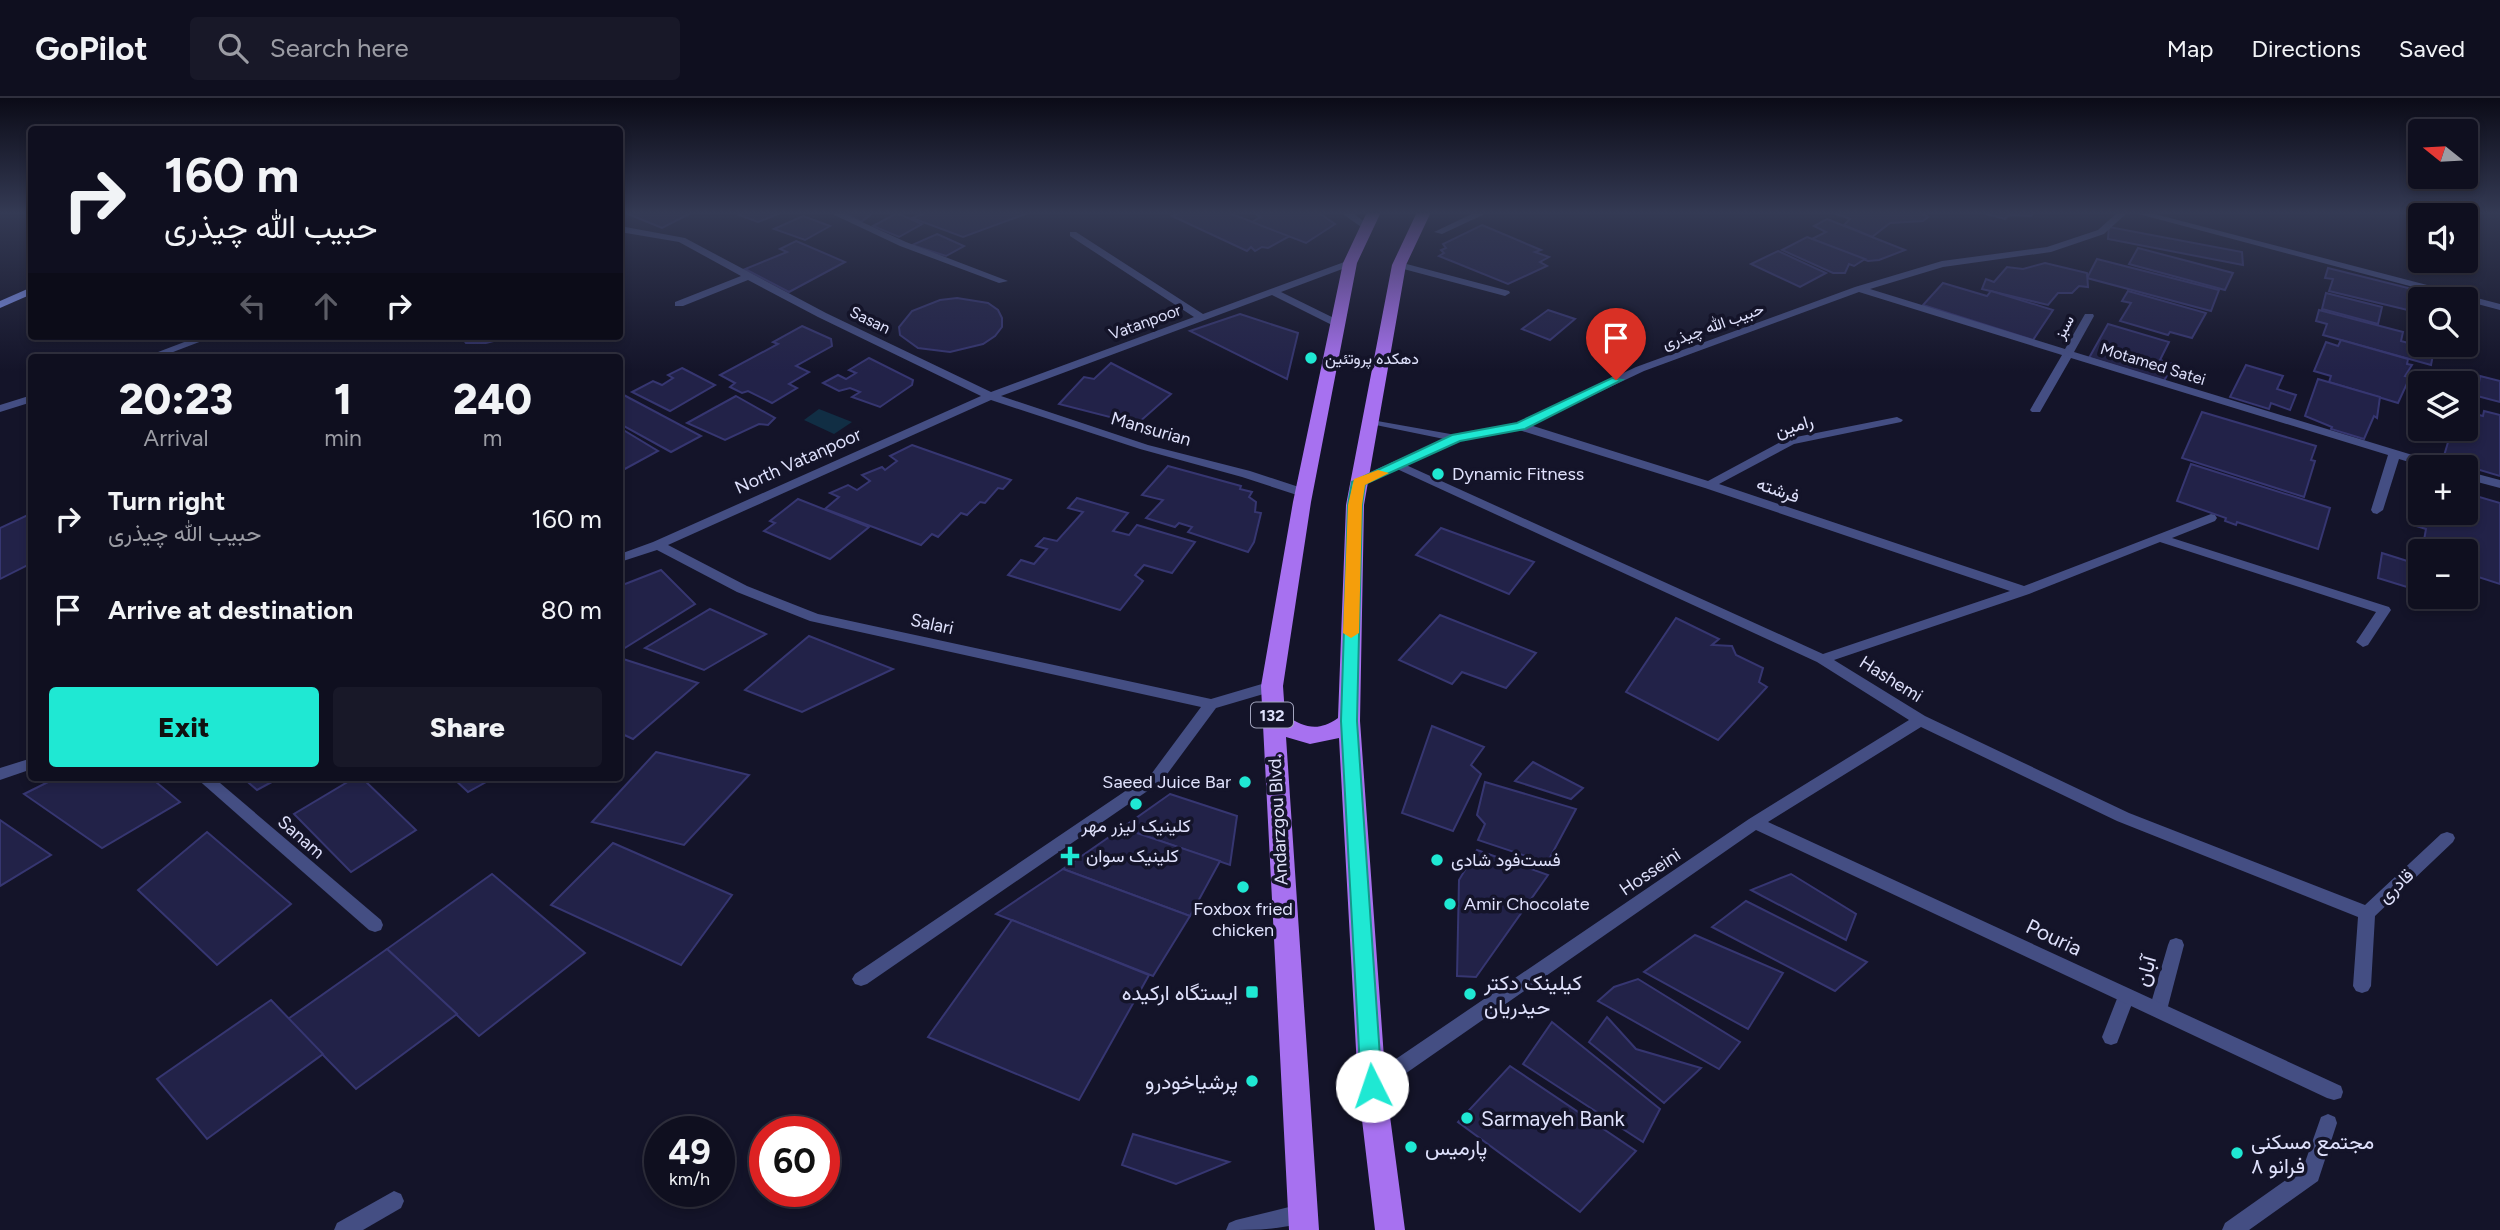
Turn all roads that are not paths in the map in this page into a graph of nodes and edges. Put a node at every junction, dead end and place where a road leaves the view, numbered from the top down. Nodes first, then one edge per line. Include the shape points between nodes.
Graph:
1 (731, 265) edge
2 (959, 265) edge
3 (1120, 265) edge
4 (1345, 265) edge
5 (1350, 265) edge
6 (1399, 265) joint
7 (1939, 265) edge
8 (2338, 265) edge
9 (751, 275) junction
10 (1003, 281) dead end
11 (1859, 289) junction
12 (28, 292) edge
13 (1273, 292) junction
14 (1505, 293) dead end
15 (0, 304) edge
16 (679, 304) dead end
17 (2500, 307) edge
18 (2089, 316) dead end
19 (1202, 318) junction
20 (1338, 324) junction
21 (199, 340) edge
22 (159, 354) edge
23 (2067, 354) junction
24 (990, 396) junction
25 (28, 399) edge
26 (0, 409) edge
27 (2036, 410) dead end
28 (1897, 420) dead end
29 (1370, 421) junction
30 (1520, 426) junction
31 (1456, 438) junction
32 (2394, 455) junction
33 (2408, 459) edge
34 (1399, 466) junction
35 (2478, 478) edge
36 (1359, 482) junction
37 (2500, 484) edge
38 (1709, 485) junction
39 (1304, 493) junction
40 (2377, 510) dead end
41 (2211, 518) dead end
42 (2160, 538) junction
43 (658, 545) junction
44 (623, 557) edge
45 (2024, 591) junction
46 (2363, 642) dead end
47 (1822, 659) junction
48 (1272, 685) junction
49 (1211, 704) junction
50 (1272, 718) junction
51 (1920, 720) junction
52 (1349, 721) junction
53 (28, 764) edge
54 (0, 774) edge
55 (208, 781) edge
56 (1755, 823) junction
57 (2447, 838) dead end
58 (2367, 913) junction
59 (375, 925) dead end
60 (2176, 945) dead end
61 (861, 979) dead end
62 (2362, 986) dead end
63 (2126, 996) junction
64 (2158, 1010) junction
65 (2111, 1037) dead end
66 (1372, 1086) junction
67 (2334, 1091) dead end
68 (2328, 1123) dead end
69 (394, 1201) dead end
70 (1303, 1222) edge
71 (344, 1230) edge
72 (1236, 1230) edge
73 (1390, 1230) edge
74 (2232, 1230) edge

1 - 9 street, Sasan
2 - 10 street
3 - 19 street
4 - 13 street, Vatanpoor
5 - 20 main road, Andarzgou Blvd. / 132
6 - 14 street
6 - 29 main road
7 - 11 street, حبیب الله چیذری
8 - 17 street
9 - 16 street
9 - 24 street, Sasan via 822,315
11 - 23 street, Motamed Satei
11 - 30 street, حبیب الله چیذری via 1640,369
12 - 15 main road
13 - 19 street, Vatanpoor
13 - 20 street
18 - 23 street, سبز
19 - 24 street, Vatanpoor
20 - 39 main road, Andarzgou Blvd. / 132
21 - 22 street
23 - 27 street, سبز
23 - 32 street, Motamed Satei
24 - 39 street, Mansurian
24 - 43 street, North Vatanpoor
25 - 26 street
28 - 38 street, رامین via 1790,441
29 - 31 street
29 - 36 main road
30 - 31 street, حبیب الله چیذری
30 - 38 street, فرشته
31 - 34 street, حبیب الله چیذری
32 - 33 street, Motamed Satei
32 - 40 street
34 - 36 street, حبیب الله چیذری
34 - 47 street, Hashemi
35 - 37 street
36 - 52 main road
38 - 45 street, فرشته
39 - 48 main road, Andarzgou Blvd. / 132
41 - 42 street
42 - 45 street
42 - 46 street via 2384,610
43 - 44 street, North Vatanpoor
43 - 49 street, Salari via 742,589 815,618
45 - 47 street
47 - 51 street, Hashemi
48 - 49 street, Salari
48 - 50 main road, Andarzgou Blvd. / 132
49 - 61 street via 1157,777
50 - 52 main road via 1297,733 1317,737 1330,735
50 - 70 main road, Andarzgou Blvd. / 132
51 - 56 street, Hosseini
51 - 58 street, Hashemi via 2123,817
52 - 66 main road
53 - 54 street
55 - 59 street, Sanam
56 - 63 street, Pouria
56 - 66 street, Hosseini
57 - 58 street, قادری
58 - 62 street, قادری
60 - 64 street, آبان
63 - 64 street, Pouria
63 - 65 street
64 - 67 street, Pouria
66 - 73 main road
68 - 74 street via 2311,1174
69 - 71 street
70 - 72 street

